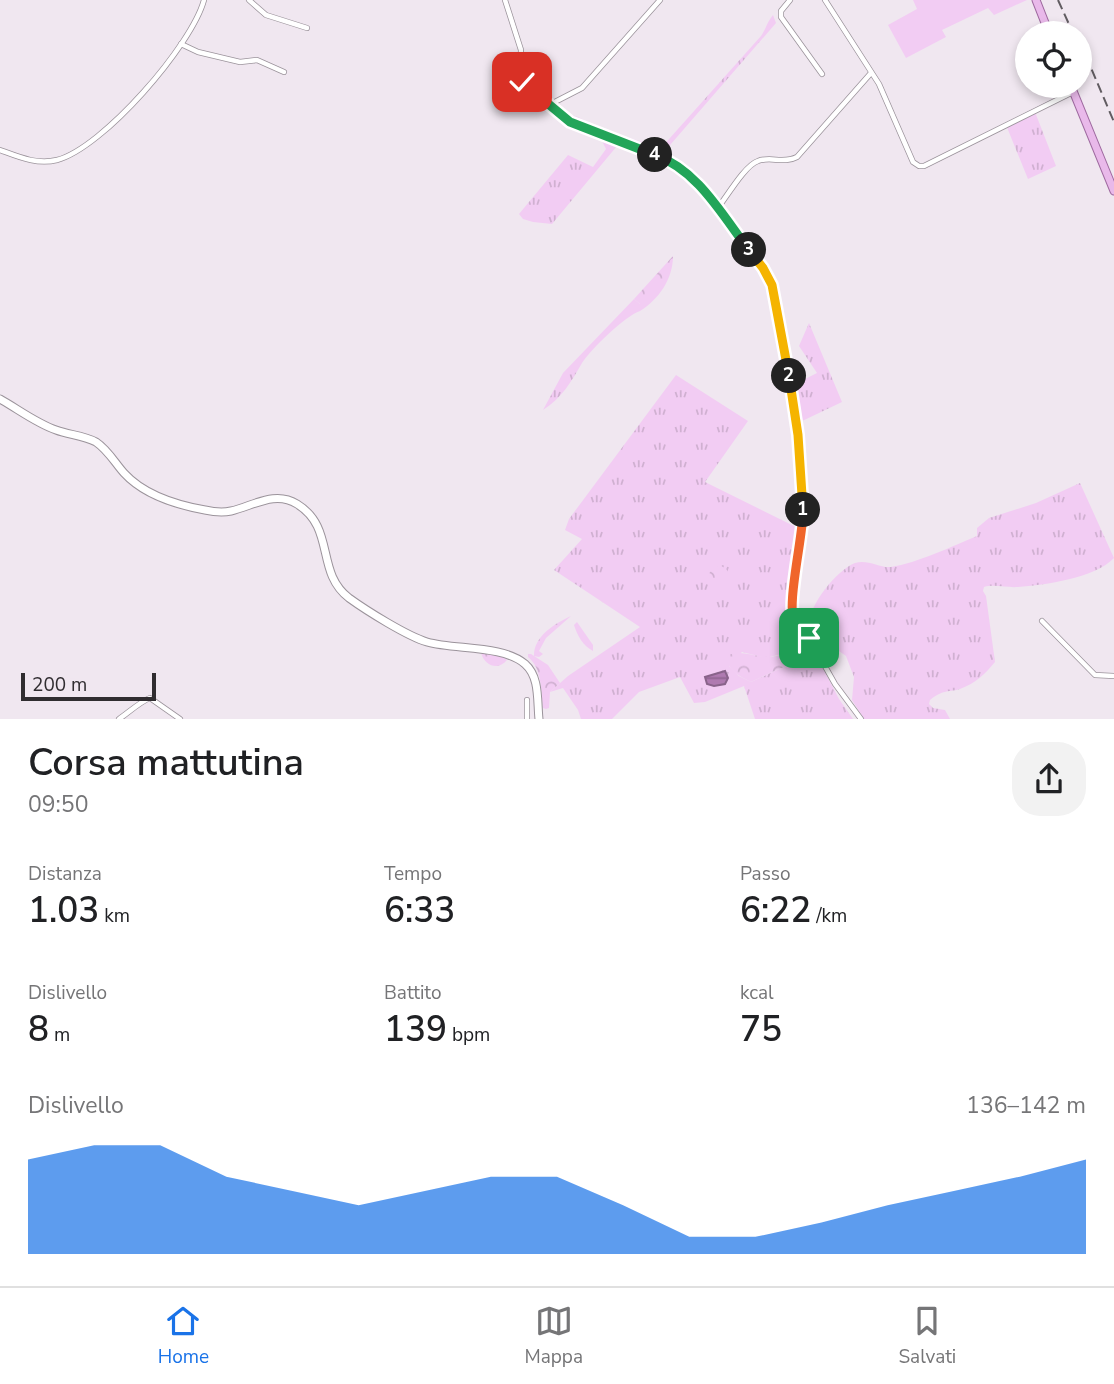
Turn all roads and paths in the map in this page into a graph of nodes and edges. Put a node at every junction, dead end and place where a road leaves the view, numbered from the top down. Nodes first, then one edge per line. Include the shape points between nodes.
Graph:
1 (204, 0) edge
2 (249, 0) edge
3 (505, 0) edge
4 (660, 0) edge
5 (790, 0) edge
6 (825, 0) edge
7 (1035, 0) edge
8 (1044, 21) edge
9 (307, 28) dead end
10 (181, 44) junction
11 (284, 72) dead end
12 (871, 73) junction
13 (822, 74) dead end
14 (1055, 98) edge
15 (1076, 98) edge
16 (549, 105) junction
17 (0, 150) edge
18 (1114, 191) edge
19 (718, 209) junction
20 (0, 399) edge
21 (1042, 621) dead end
22 (1114, 676) edge
23 (527, 700) dead end
24 (119, 719) edge
25 (180, 719) edge
26 (527, 719) edge
27 (539, 719) edge
28 (861, 719) edge

1 - 10 street
2 - 9 street via 266,15
3 - 16 street via 521,50 522,82
4 - 16 street via 582,88
5 - 13 street via 780,17
6 - 12 street
7 - 8 main road
10 - 11 street via 240,62 257,60
10 - 17 street via 128,109 76,151 44,162
12 - 14 street via 919,166
12 - 19 street via 797,157 757,161
15 - 18 main road
16 - 19 street via 570,122 678,166
19 - 28 street via 763,268 778,313 798,435 803,504 794,625 809,638
20 - 27 main road via 57,431 99,444 142,489 168,500 216,512 275,498 295,502 320,529 331,578 349,597 428,643 501,654 524,663 535,680
21 - 22 street via 1095,675
23 - 26 street
24 - 25 street via 150,698

